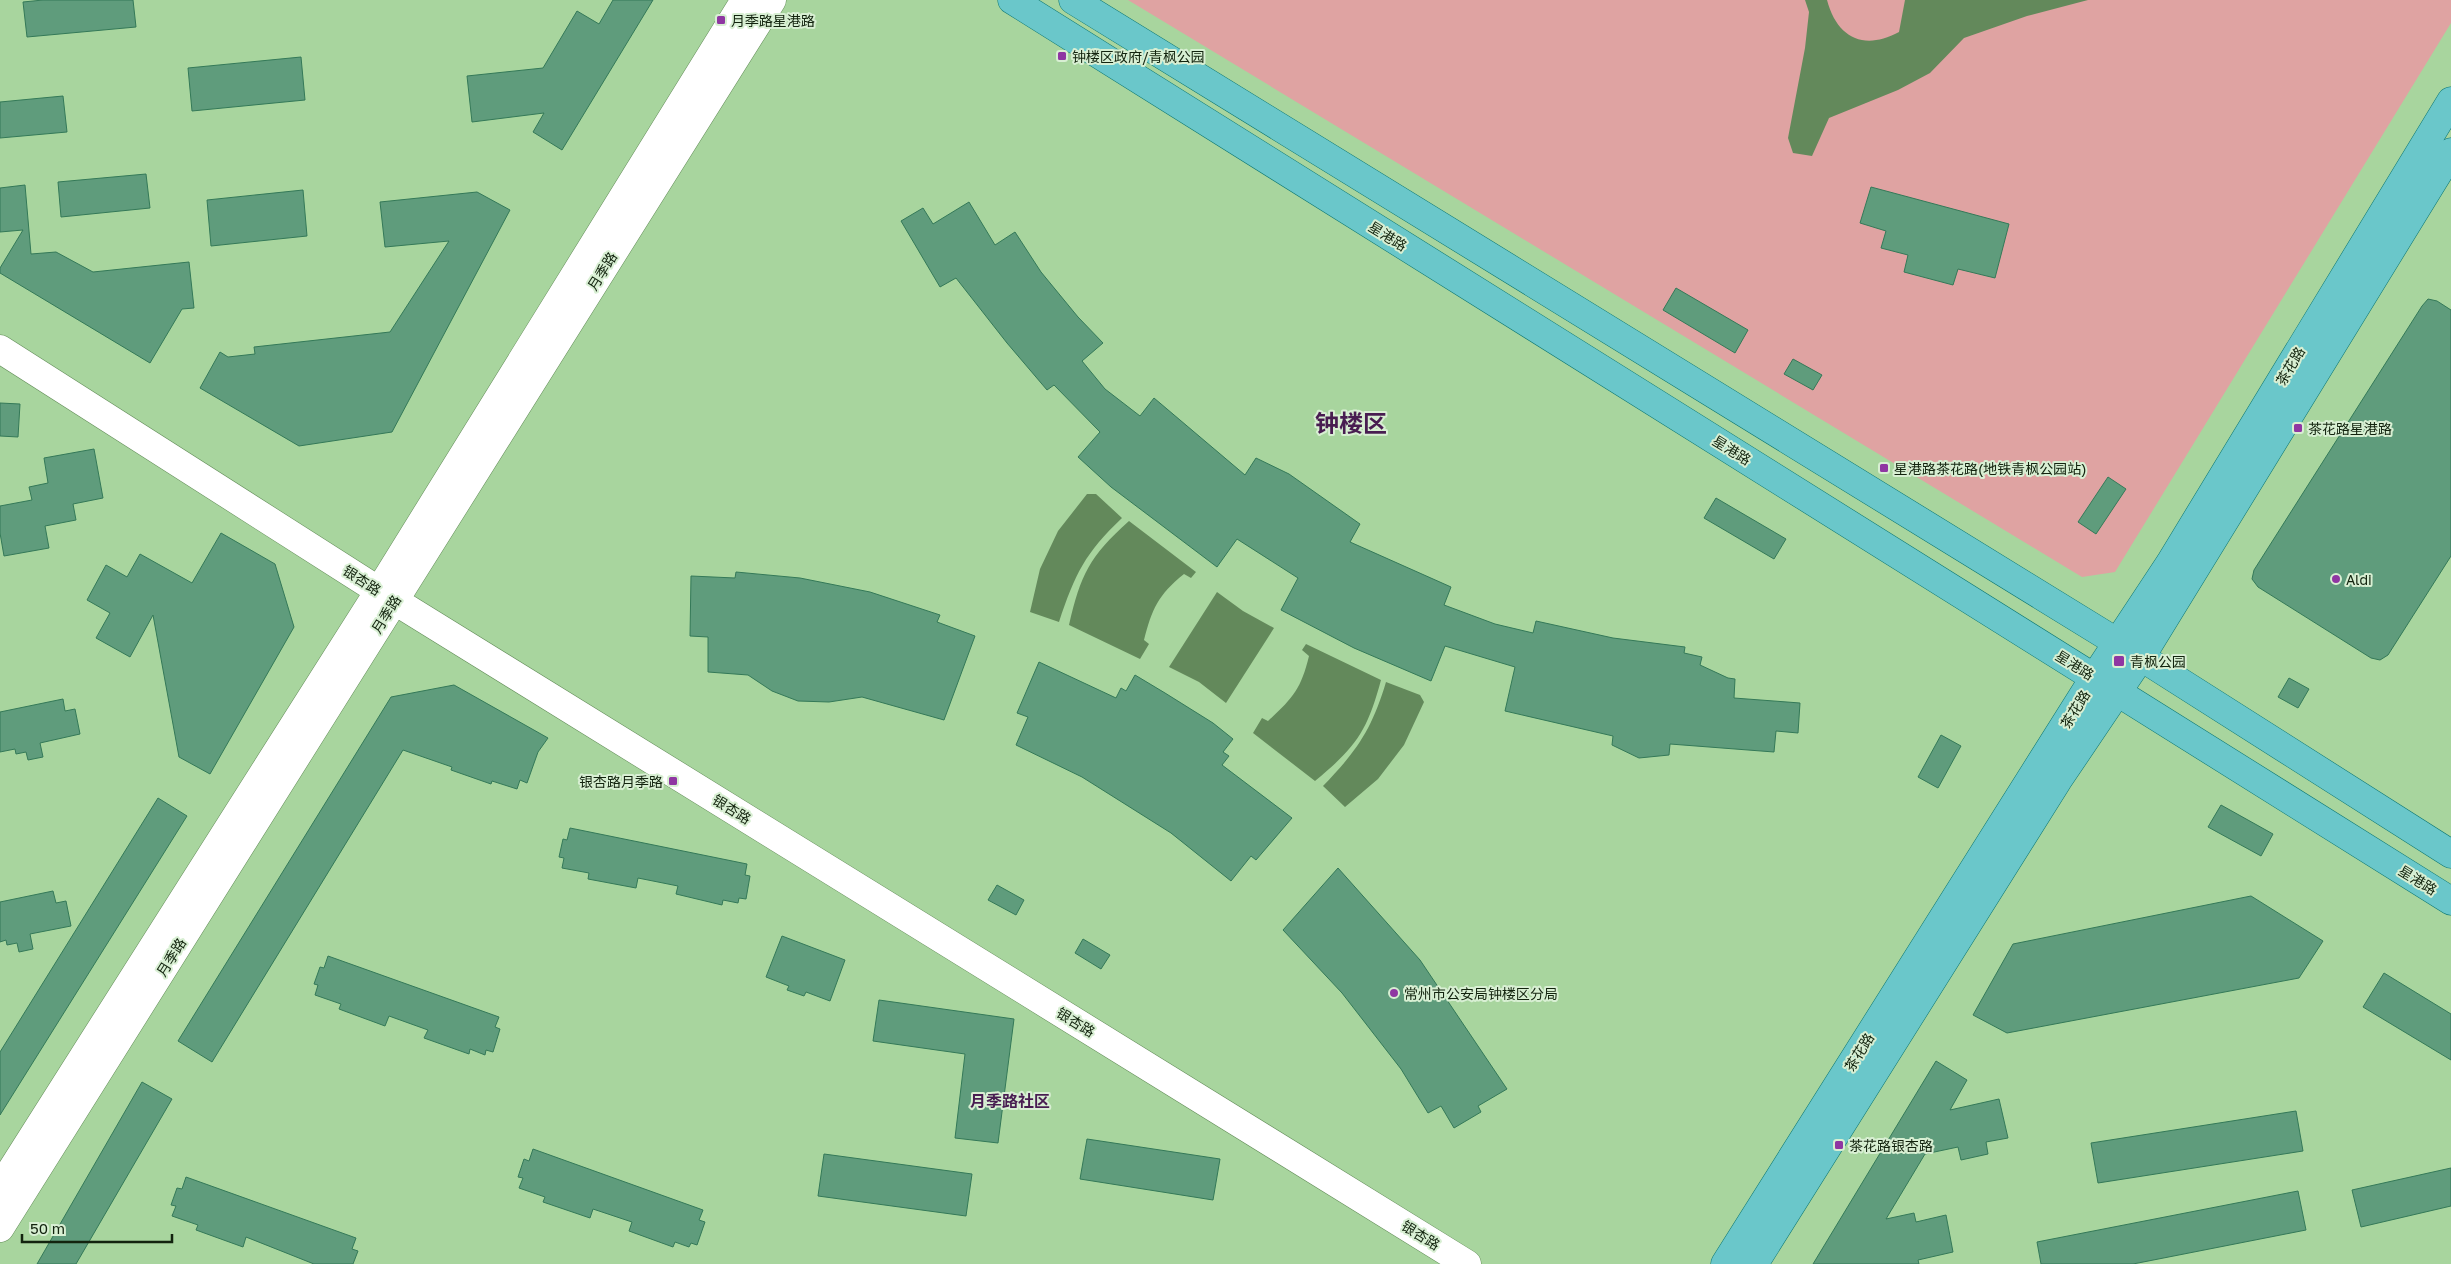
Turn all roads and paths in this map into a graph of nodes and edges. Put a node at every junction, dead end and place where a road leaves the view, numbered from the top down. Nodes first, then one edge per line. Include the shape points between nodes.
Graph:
1 (745, 0) edge
2 (772, 0) edge
3 (1012, 0) edge
4 (1073, 0) edge
5 (2451, 101) edge
6 (2451, 152) edge
7 (0, 349) edge
8 (387, 596) junction
9 (2117, 643) junction
10 (2140, 657) junction
11 (2105, 685) junction
12 (2451, 854) edge
13 (2451, 901) edge
14 (0, 1188) edge
15 (0, 1228) edge
16 (1468, 1264) edge
17 (1725, 1264) edge
18 (1754, 1264) edge

1 - 8 street, 月季路
2 - 8 street, 月季路
3 - 11 main road, 星港路
4 - 9 main road
5 - 9 main road, 茶花路 via 2170,563
6 - 10 main road, 茶花路
7 - 8 street, 银杏路
8 - 14 street, 月季路
8 - 15 street, 月季路
8 - 16 street, 银杏路
9 - 10 main road
9 - 11 main road, 茶花路
10 - 11 main road, 茶花路
10 - 12 main road
11 - 13 main road, 星港路
11 - 17 main road, 茶花路
11 - 18 main road, 茶花路 via 2058,780

